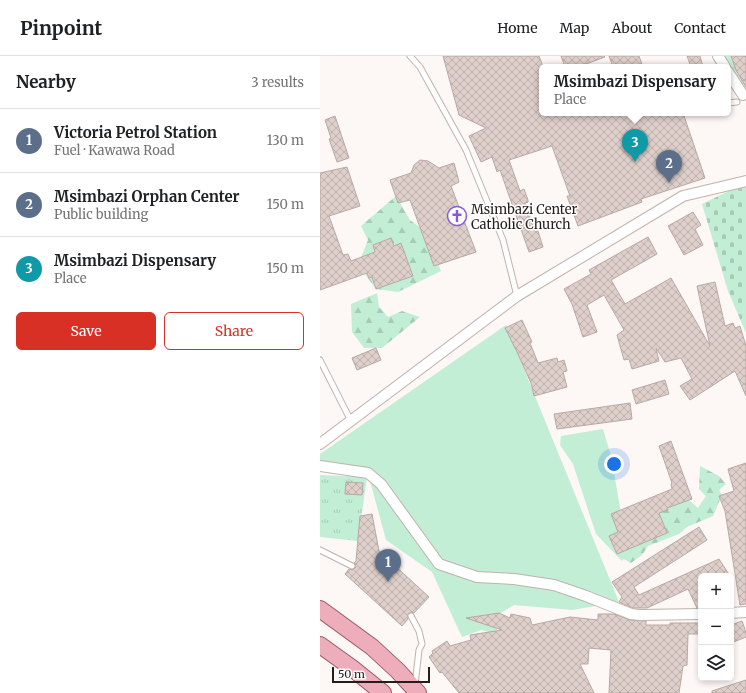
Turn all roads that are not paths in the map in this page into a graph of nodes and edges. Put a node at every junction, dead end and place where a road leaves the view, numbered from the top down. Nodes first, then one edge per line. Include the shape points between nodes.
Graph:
1 (410, 56) edge
2 (731, 79) edge
3 (740, 99) joint
4 (731, 102) edge
5 (746, 181) edge
6 (517, 296) junction
7 (320, 360) edge
8 (351, 421) junction
9 (320, 444) edge
10 (320, 466) edge
11 (320, 550) edge
12 (352, 566) dead end
13 (320, 609) edge
14 (746, 612) edge
15 (734, 613) edge
16 (698, 614) edge
17 (412, 616) dead end
18 (320, 645) edge
19 (417, 692) edge
20 (383, 693) edge

1 - 6 lane via 420,67 466,150 502,240
2 - 3 street
3 - 4 lane
5 - 6 street via 683,196
6 - 8 street
7 - 8 lane
8 - 9 street
10 - 16 street via 368,473 381,484 439,564 477,577 554,585 630,614
11 - 12 lane
13 - 19 main road via 372,647
14 - 15 street
17 - 19 lane via 422,644 419,650
18 - 20 main road

